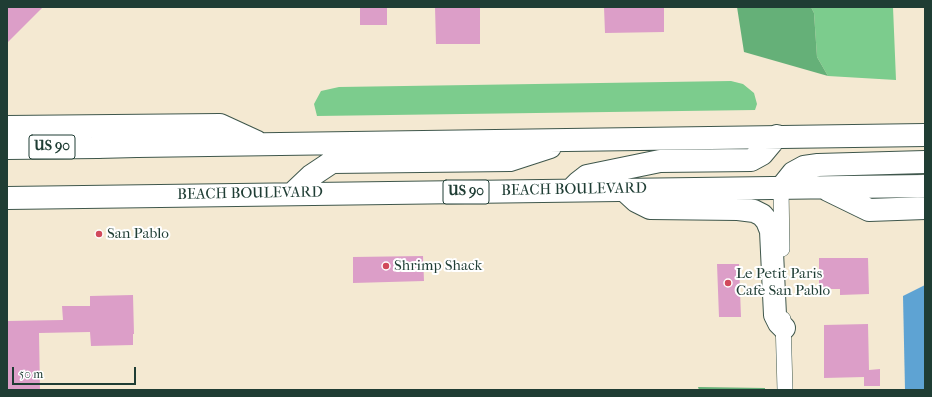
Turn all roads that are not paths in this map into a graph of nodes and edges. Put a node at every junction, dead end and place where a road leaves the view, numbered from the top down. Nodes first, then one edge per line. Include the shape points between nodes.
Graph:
1 (7, 127) edge
2 (925, 135) edge
3 (777, 136) junction
4 (570, 141) junction
5 (262, 145) junction
6 (7, 148) edge
7 (925, 162) edge
8 (925, 186) edge
9 (823, 187) junction
10 (781, 188) junction
11 (571, 190) junction
12 (624, 190) junction
13 (292, 194) junction
14 (7, 198) edge
15 (925, 208) edge
16 (784, 328) junction
17 (785, 390) edge

1 - 5 main road via 220,125
2 - 3 main road, US 90
3 - 4 main road, US 90
3 - 11 main road via 762,154 751,160 660,161 587,176
4 - 5 main road, US 90
4 - 13 main road via 510,160 332,162 311,176
5 - 6 main road, US 90
7 - 10 main road via 804,167 793,173
8 - 9 main road, BEACH BOULEVARD / US 90
9 - 10 main road, BEACH BOULEVARD / US 90
9 - 15 main road via 869,210
10 - 12 main road, BEACH BOULEVARD / US 90
10 - 16 street
11 - 12 main road, BEACH BOULEVARD / US 90
11 - 13 main road, BEACH BOULEVARD / US 90
12 - 16 main road via 636,201 650,208 738,209 762,215 770,231 775,315
13 - 14 main road, BEACH BOULEVARD / US 90
16 - 17 street

